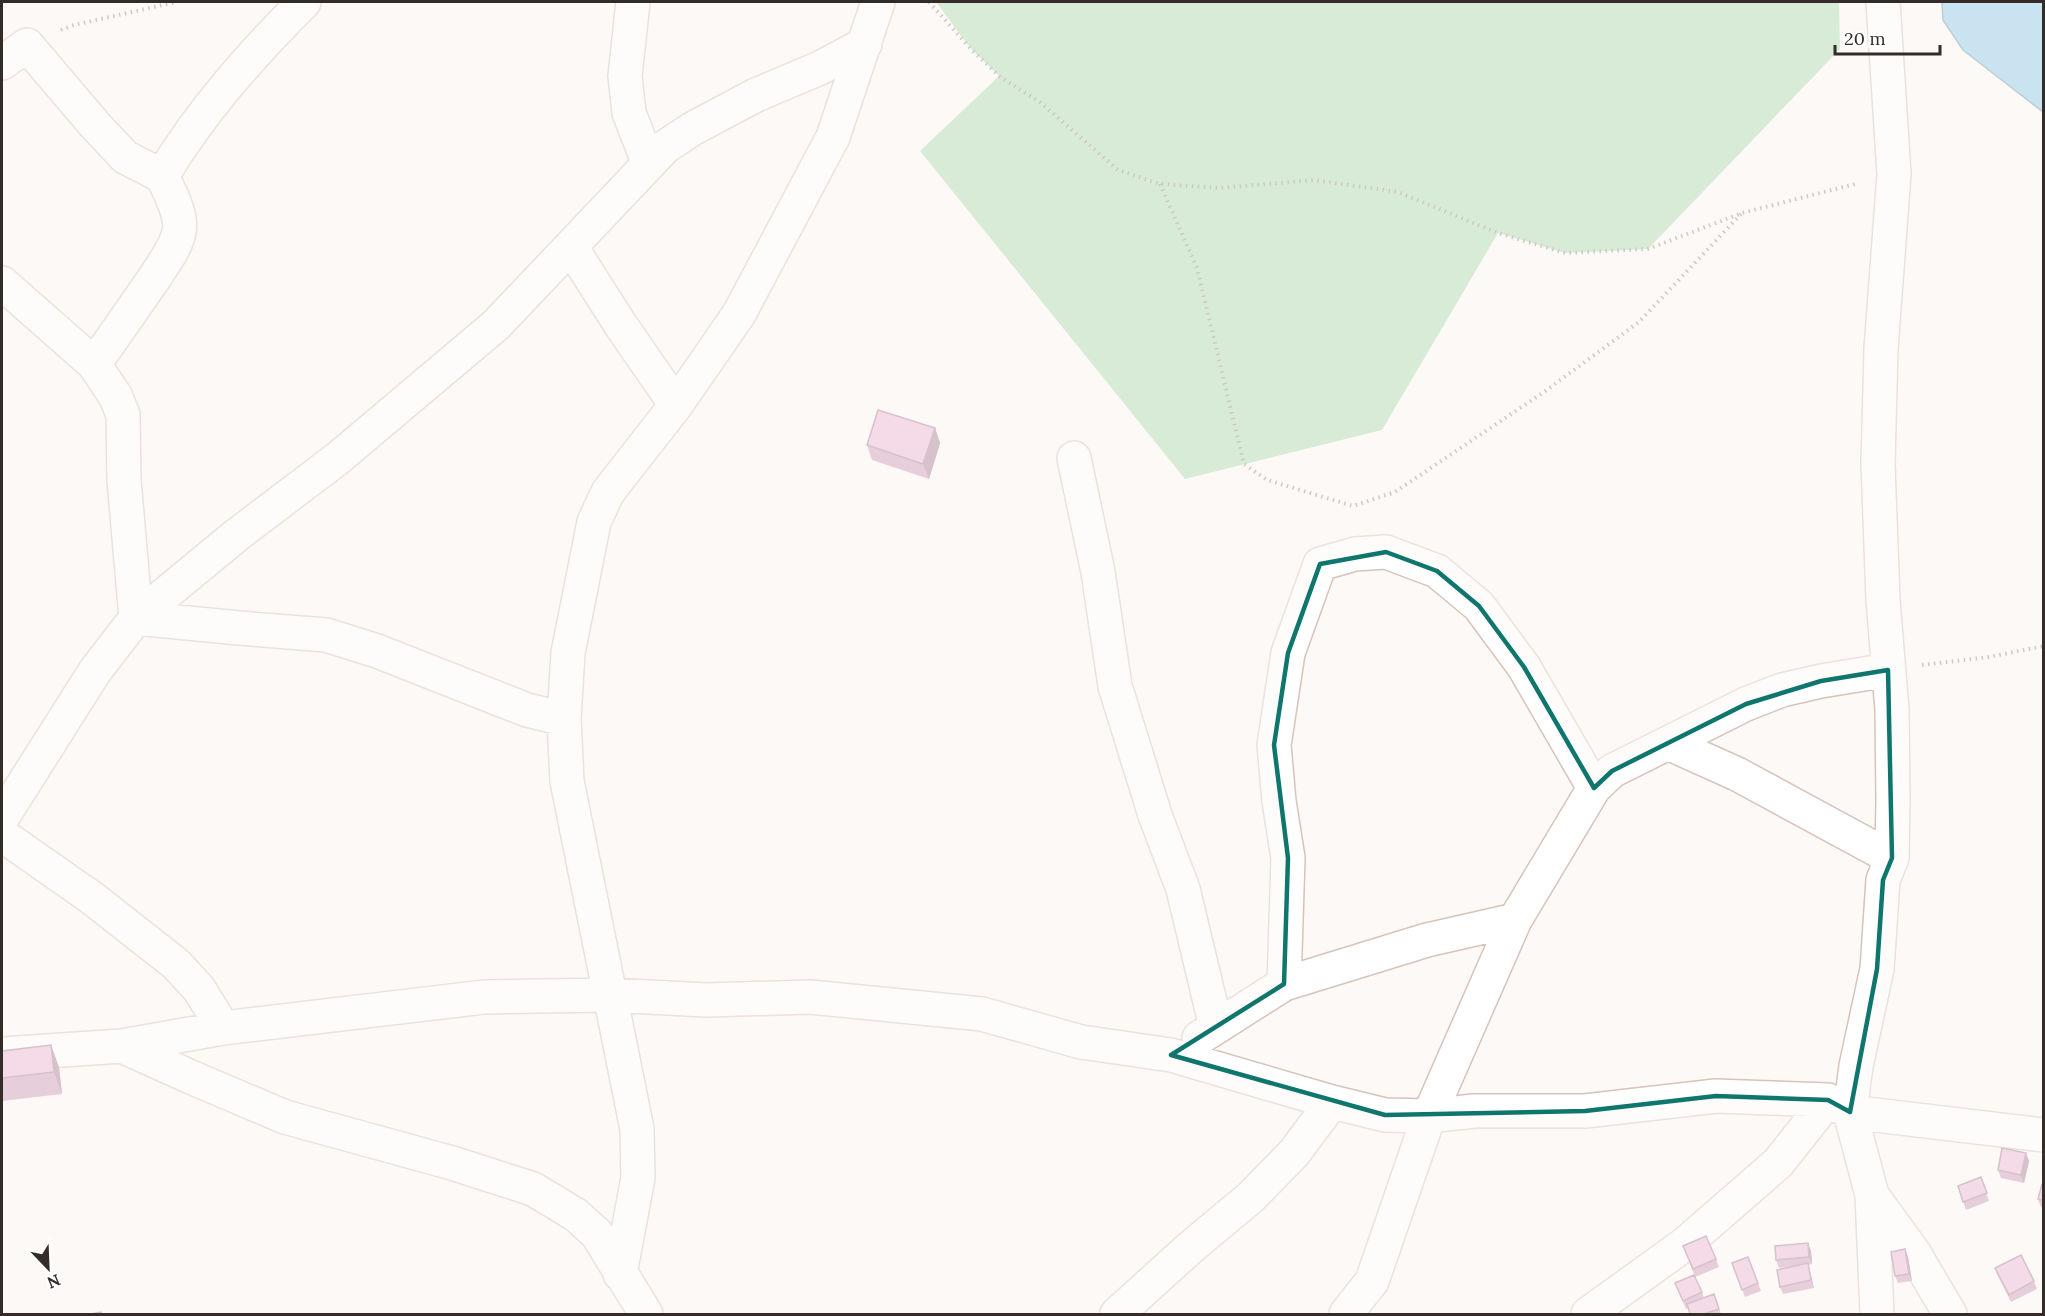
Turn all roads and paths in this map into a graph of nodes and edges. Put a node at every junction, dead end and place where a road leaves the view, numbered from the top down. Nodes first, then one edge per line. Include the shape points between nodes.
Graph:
1 (176, 2) edge
2 (304, 2) edge
3 (633, 2) edge
4 (878, 2) edge
5 (929, 2) edge
6 (1883, 2) edge
7 (865, 44) junction
8 (14, 54) edge
9 (649, 164) junction
10 (1894, 174) junction
11 (162, 176) junction
12 (1160, 183) junction
13 (1742, 213) junction
14 (571, 247) junction
15 (2, 283) edge
16 (94, 364) junction
17 (676, 405) junction
18 (1074, 458) dead end
19 (136, 618) junction
20 (2043, 646) edge
21 (1888, 670) junction
22 (564, 719) junction
23 (1668, 743) junction
24 (1594, 788) junction
25 (2, 818) edge
26 (2, 836) edge
27 (1892, 858) junction
28 (1515, 920) junction
29 (1284, 984) junction
30 (611, 995) junction
31 (1216, 1027) junction
32 (223, 1028) junction
33 (122, 1046) junction
34 (2, 1054) edge
35 (1171, 1055) junction
36 (1332, 1102) junction
37 (1839, 1106) junction
38 (1429, 1116) junction
39 (2043, 1135) edge
40 (1872, 1195) junction
41 (620, 1274) junction
42 (646, 1314) edge
43 (1116, 1314) edge
44 (1346, 1314) edge
45 (1587, 1314) edge
46 (1877, 1314) edge
47 (1950, 1314) edge

1 - 8 path via 74,25
2 - 11 street via 250,57 200,119
3 - 9 street via 625,76 629,113
4 - 7 street
5 - 12 path via 999,76 1041,103 1118,170
6 - 10 street
7 - 9 street via 692,129 665,147
7 - 17 street via 833,137 739,314
8 - 11 street via 95,125 125,157
9 - 14 street
10 - 13 path
10 - 21 street via 1881,349 1878,464
11 - 16 street via 176,208 180,231 158,272
12 - 13 path via 1220,188 1314,180 1398,192 1498,233 1565,253 1648,249
12 - 13 path via 1197,268 1244,464 1267,480 1353,506 1395,492 1640,322
14 - 17 street
14 - 19 street via 495,325 430,381
15 - 16 street
16 - 19 street via 123,415 124,480
17 - 22 street via 608,492 594,522 568,653
18 - 31 street via 1098,572 1115,686 1155,815 1183,889
19 - 22 street via 326,635 527,710
19 - 25 street via 95,671
20 - 21 path
21 - 23 street via 1782,690
21 - 27 street via 1892,710
22 - 30 street via 567,781
23 - 24 street via 1612,771
23 - 27 street via 1737,774
24 - 28 street
24 - 29 street via 1524,667 1479,606 1437,571 1386,552 1355,554 1320,564 1288,653 1274,745 1288,858
26 - 32 street via 92,898 176,964 199,989
27 - 37 street via 1883,880 1877,969 1856,1066
28 - 29 street via 1427,940
28 - 38 street
29 - 31 street
30 - 32 street via 484,996
30 - 35 street via 706,1000 810,997 982,1014 1081,1042
30 - 41 street via 637,1129 638,1178
31 - 35 street
32 - 33 street
33 - 34 street
33 - 41 street via 285,1117 532,1189 576,1215 597,1234
35 - 36 street
36 - 38 street via 1385,1115
36 - 43 street via 1294,1153 1251,1197
37 - 38 street via 1716,1096 1585,1111 1474,1111
37 - 39 street
37 - 40 street
37 - 45 street via 1685,1244
38 - 44 street via 1372,1281
40 - 46 street
40 - 47 street via 1914,1253
41 - 42 street

